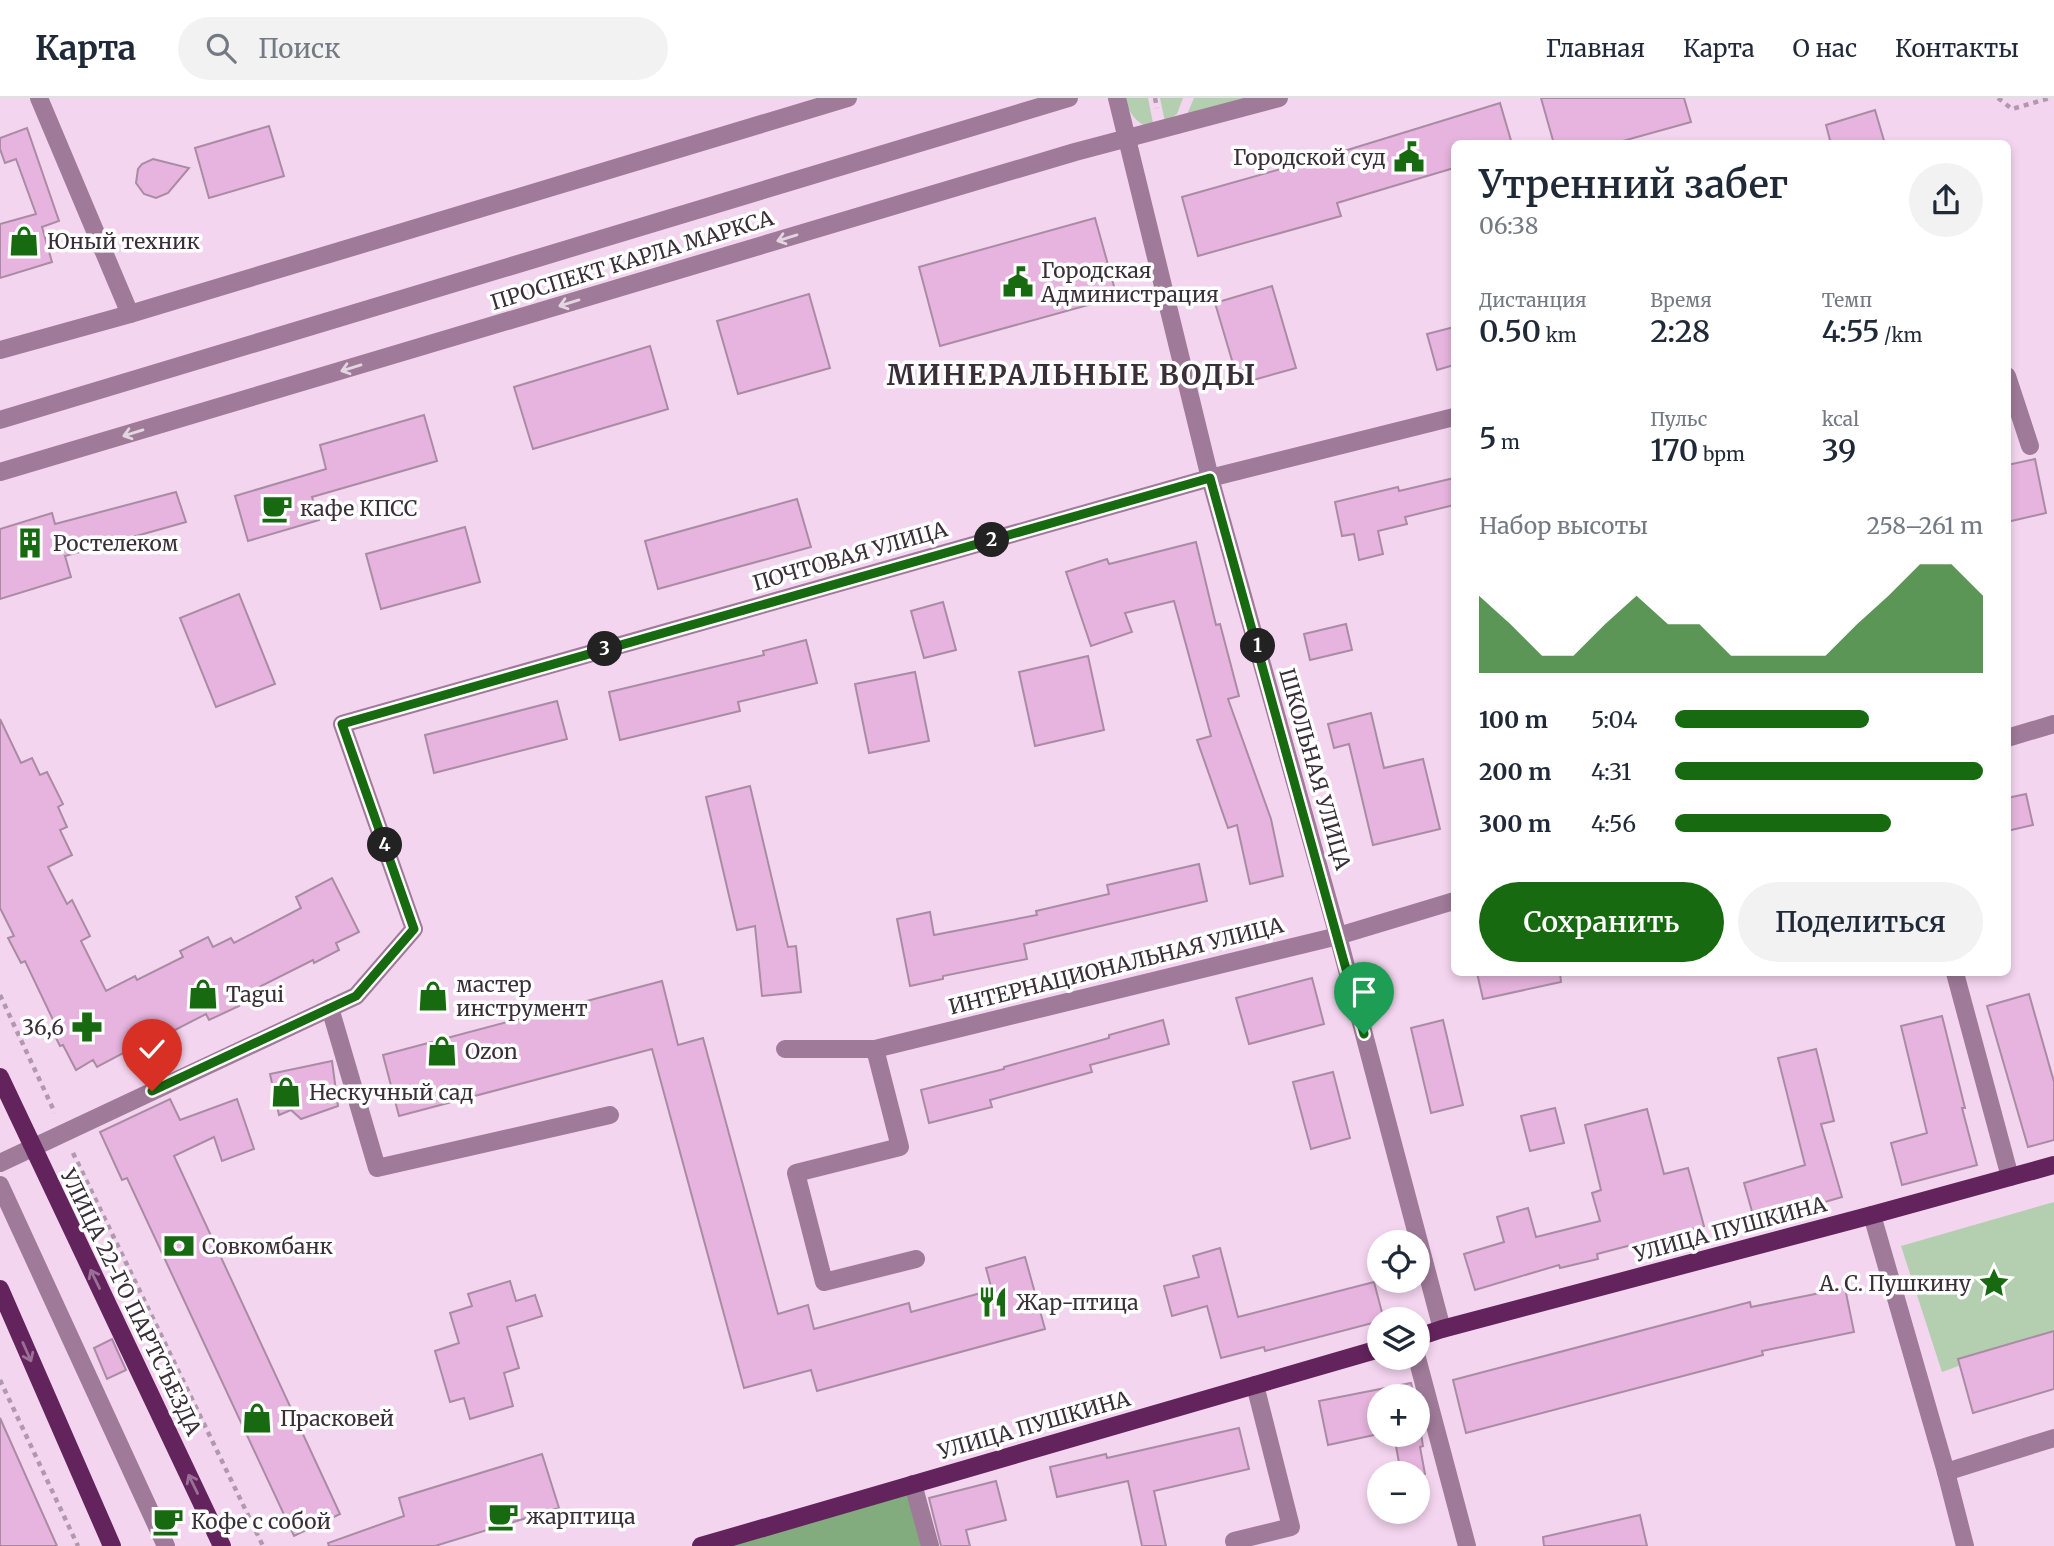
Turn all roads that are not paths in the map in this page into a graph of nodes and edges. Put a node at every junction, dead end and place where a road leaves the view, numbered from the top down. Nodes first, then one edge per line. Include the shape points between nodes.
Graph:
1 (39, 98) edge
2 (849, 98) edge
3 (1069, 98) edge
4 (1117, 98) edge
5 (1279, 98) edge
6 (1127, 139) junction
7 (130, 314) junction
8 (0, 350) edge
9 (2011, 388) edge
10 (1451, 418) edge
11 (0, 420) edge
12 (2030, 446) dead end
13 (0, 472) edge
14 (1210, 478) junction
15 (2054, 724) edge
16 (2011, 737) edge
17 (1451, 902) edge
18 (1338, 936) junction
19 (1956, 976) edge
20 (330, 1008) junction
21 (785, 1049) dead end
22 (875, 1049) junction
23 (0, 1077) edge
24 (610, 1115) dead end
25 (32, 1147) junction
26 (0, 1163) edge
27 (2054, 1165) edge
28 (2010, 1177) junction
29 (0, 1185) edge
30 (1872, 1215) junction
31 (916, 1259) dead end
32 (0, 1290) edge
33 (1442, 1329) junction
34 (1430, 1333) edge
35 (1367, 1352) edge
36 (1420, 1370) edge
37 (1255, 1385) junction
38 (2054, 1438) edge
39 (1945, 1472) junction
40 (913, 1484) junction
41 (1234, 1541) dead end
42 (112, 1546) edge
43 (166, 1546) edge
44 (222, 1546) edge
45 (701, 1546) edge
46 (930, 1546) edge
47 (1467, 1546) edge
48 (1965, 1546) edge

1 - 7 street
2 - 7 street
3 - 11 street, ПРОСПЕКТ КАРЛА МАРКСА
4 - 6 street, ШКОЛЬНАЯ УЛИЦА
5 - 6 street, ПРОСПЕКТ КАРЛА МАРКСА
6 -> 13 street, ПРОСПЕКТ КАРЛА МАРКСА
6 - 14 street, ШКОЛЬНАЯ УЛИЦА
7 - 8 street
9 - 12 street
10 - 14 street, ПОЧТОВАЯ УЛИЦА
14 - 18 street, ШКОЛЬНАЯ УЛИЦА
14 - 20 street, ПОЧТОВАЯ УЛИЦА via 342,724 414,929 356,996
15 - 16 street
17 - 18 street, ИНТЕРНАЦИОНАЛЬНАЯ УЛИЦА
18 - 22 street, ИНТЕРНАЦИОНАЛЬНАЯ УЛИЦА
18 - 33 street, ШКОЛЬНАЯ УЛИЦА
19 - 28 street
20 - 24 street via 377,1168
20 - 25 street
21 - 22 street, ИНТЕРНАЦИОНАЛЬНАЯ УЛИЦА
22 - 31 street via 900,1147 796,1173 824,1282
23 - 25 main road, УЛИЦА 22-ГО ПАРТСЪЕЗДА
25 - 26 street
44 -> 25 main road, УЛИЦА 22-ГО ПАРТСЪЕЗДА
27 - 28 main road, УЛИЦА ПУШКИНА
28 - 30 main road, УЛИЦА ПУШКИНА
29 - 43 street
30 - 33 main road, УЛИЦА ПУШКИНА
30 - 39 street
32 -> 42 main road
33 - 34 main road, УЛИЦА ПУШКИНА
35 - 37 main road, УЛИЦА ПУШКИНА
36 - 47 street
37 - 40 main road, УЛИЦА ПУШКИНА
37 - 41 street via 1291,1527
38 - 39 street
39 - 48 street
40 - 45 main road, УЛИЦА ПУШКИНА
40 - 46 street

